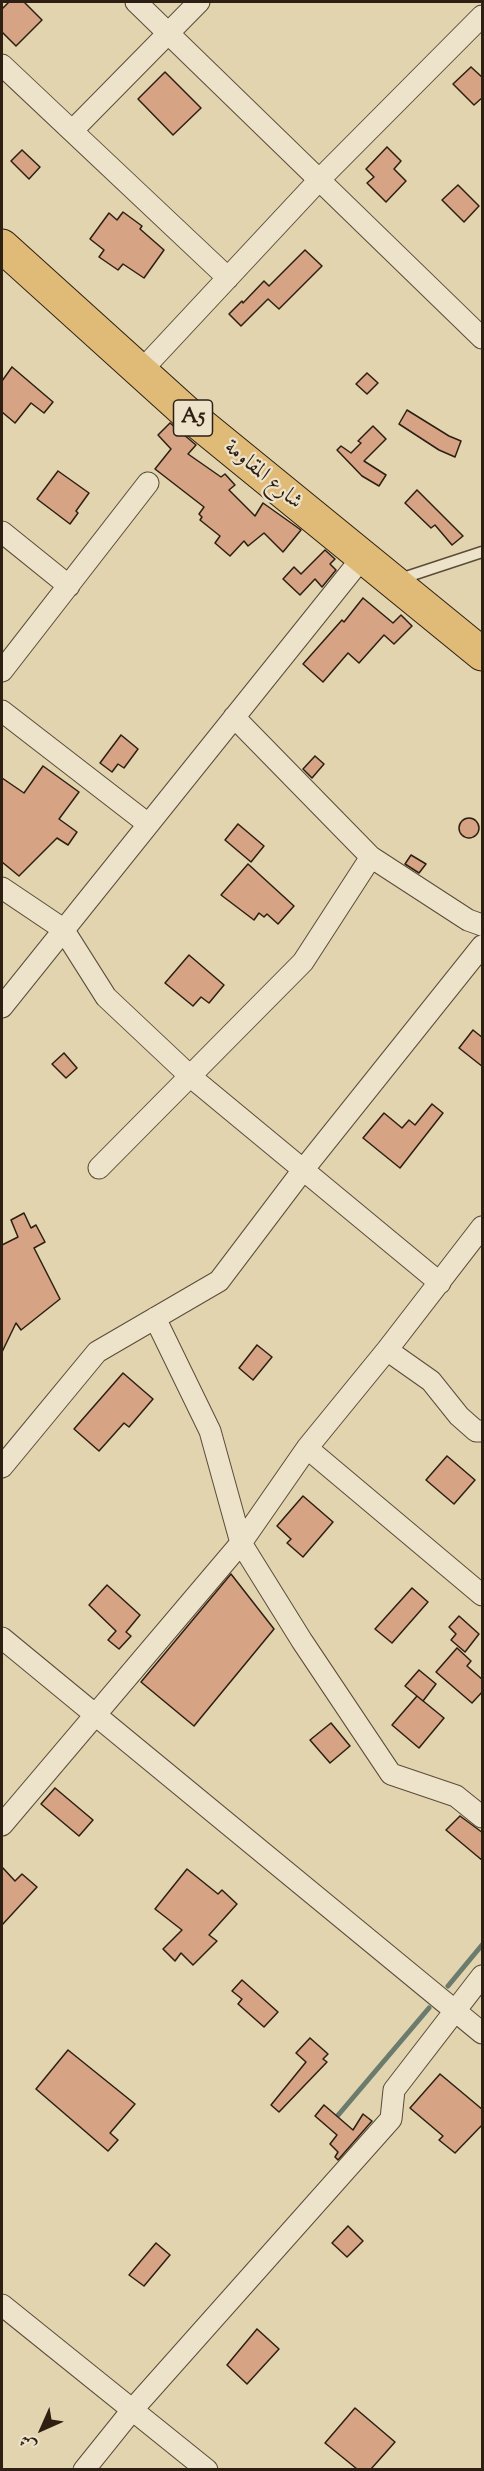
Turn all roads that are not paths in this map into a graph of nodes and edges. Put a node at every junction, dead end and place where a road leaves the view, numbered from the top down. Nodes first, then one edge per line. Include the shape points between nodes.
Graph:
1 (136, 2) edge
2 (199, 2) edge
3 (483, 16) edge
4 (168, 32) junction
5 (2, 65) edge
6 (72, 131) junction
7 (320, 179) junction
8 (2, 246) edge
9 (228, 278) junction
10 (483, 338) edge
11 (140, 372) junction
12 (148, 483) dead end
13 (2, 532) edge
14 (483, 552) edge
15 (362, 558) junction
16 (392, 582) junction
17 (69, 586) junction
18 (483, 654) edge
19 (2, 671) edge
20 (2, 711) edge
21 (234, 717) junction
22 (148, 824) junction
23 (371, 856) junction
24 (2, 888) edge
25 (483, 925) edge
26 (63, 929) junction
27 (483, 946) edge
28 (2, 1006) edge
29 (191, 1077) junction
30 (99, 1168) dead end
31 (303, 1170) junction
32 (483, 1227) edge
33 (440, 1283) junction
34 (155, 1318) junction
35 (387, 1350) junction
36 (483, 1431) edge
37 (307, 1448) junction
38 (2, 1467) edge
39 (242, 1542) junction
40 (483, 1595) edge
41 (2, 1638) edge
42 (95, 1714) junction
43 (483, 1816) edge
44 (2, 1825) edge
45 (483, 1976) edge
46 (454, 2010) junction
47 (483, 2033) edge
48 (2, 2305) edge
49 (133, 2409) junction
50 (84, 2469) edge
51 (207, 2469) edge

1 - 4 street
2 - 4 street
3 - 7 street
4 - 6 street
4 - 7 street
5 - 6 street
6 - 9 street
7 - 9 street
7 - 10 street
8 - 11 highway, شارع المقاومة / A5
9 - 11 street
11 - 15 highway, شارع المقاومة / A5
12 - 17 street
13 - 17 street
14 - 16 lane
15 - 16 highway, شارع المقاومة / A5
15 - 21 street
16 - 18 highway, A5
17 - 19 street
20 - 22 street
21 - 22 street
21 - 23 street
22 - 26 street
23 - 25 street via 468,920
23 - 29 street via 303,962
24 - 26 street
26 - 28 street
26 - 29 street via 106,997
27 - 31 street
29 - 30 street
29 - 31 street
31 - 33 street
31 - 34 street via 219,1281
32 - 33 street
33 - 35 street
34 - 38 street via 97,1353
34 - 39 street via 210,1431
35 - 36 street via 431,1382 476,1431
35 - 37 street
37 - 39 street
37 - 40 street
39 - 42 street
39 - 43 street via 302,1641 391,1774 456,1796
41 - 42 street
42 - 44 street
42 - 46 street
45 - 46 street
46 - 47 street
46 - 49 street via 394,2090 391,2119
48 - 49 street
49 - 50 street
49 - 51 street

